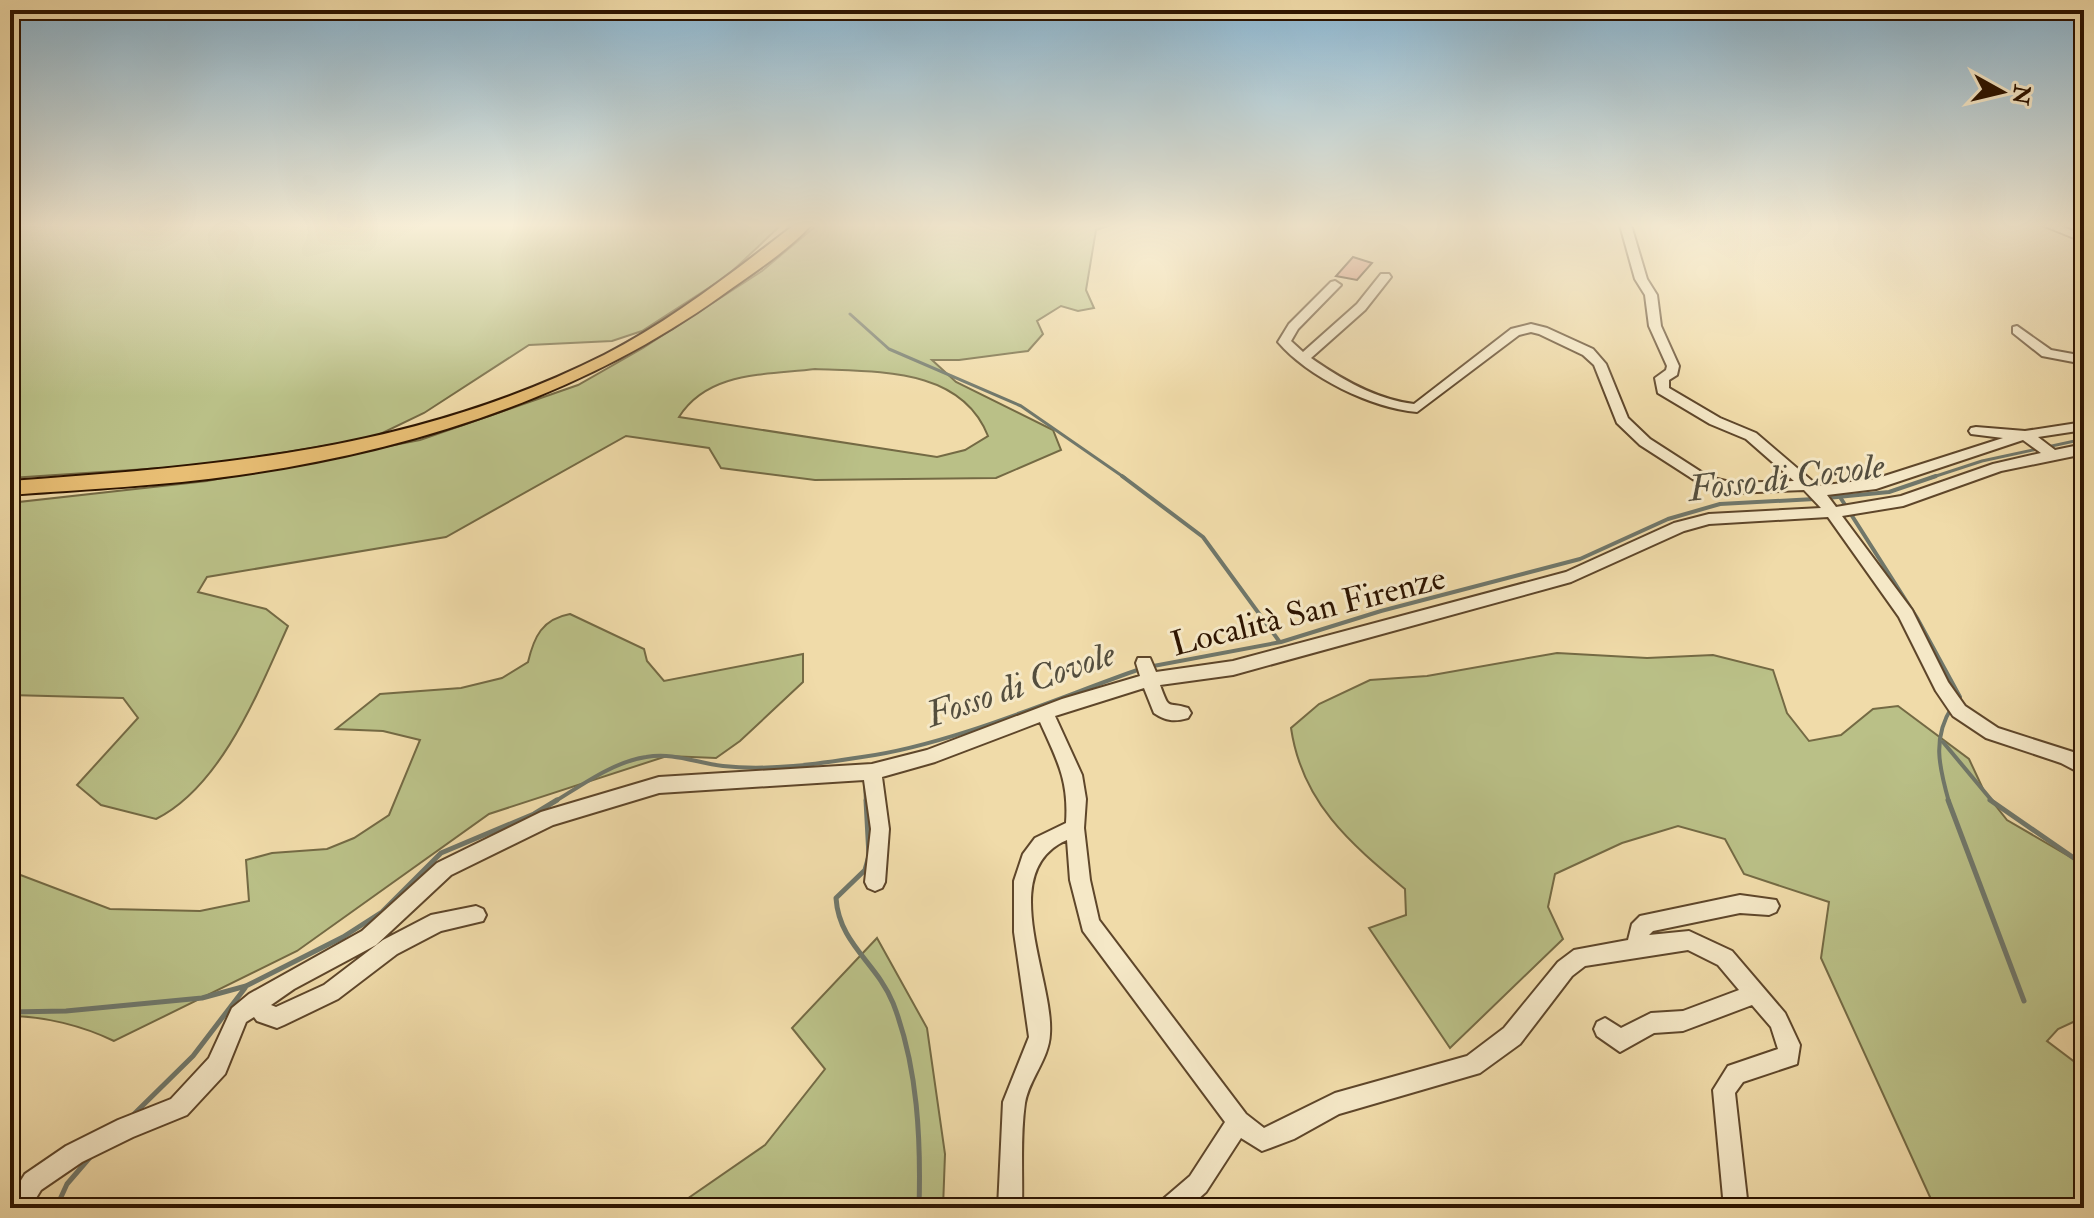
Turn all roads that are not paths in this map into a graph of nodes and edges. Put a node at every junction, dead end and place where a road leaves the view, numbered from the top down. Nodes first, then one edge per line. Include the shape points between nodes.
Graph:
1 (730, 282) edge
2 (1381, 282) edge
3 (1643, 282) edge
4 (1336, 292) dead end
5 (2017, 330) dead end
6 (1303, 359) junction
7 (2084, 360) edge
8 (2084, 426) edge
9 (1976, 431) dead end
10 (2039, 446) junction
11 (2084, 449) edge
12 (10, 488) edge
13 (1825, 500) junction
14 (1147, 672) junction
15 (1045, 713) junction
16 (1182, 713) dead end
17 (2084, 767) edge
18 (872, 772) junction
19 (1075, 828) junction
20 (875, 882) dead end
21 (1769, 906) dead end
22 (476, 915) dead end
23 (1638, 947) junction
24 (1754, 994) junction
25 (256, 1001) junction
26 (1605, 1029) dead end
27 (1238, 1122) junction
28 (17, 1208) edge
29 (1010, 1208) edge
30 (1170, 1208) edge
31 (1736, 1208) edge

1 - 12 main road via 584,371 464,417 240,469
2 - 6 street
3 - 13 street via 1673,366 1662,378 1663,390 1751,436
4 - 6 street via 1293,327 1284,342
5 - 7 street via 2047,353
6 - 13 street via 1386,403 1417,408 1515,332 1543,331 1596,358 1622,420 1680,466 1717,485
8 - 10 street
9 - 10 street
10 - 11 street, Località San Firenze
10 - 13 street
10 - 13 street, Località San Firenze via 1998,467 1903,501 1863,508
13 - 14 street, Località San Firenze via 1679,527 1571,576 1233,668
13 - 17 street via 1906,614 1959,711 1992,733
14 - 15 street, Località San Firenze
14 - 16 street via 1160,708
15 - 18 street, Località San Firenze via 929,757
15 - 19 street via 1073,775
18 - 20 street via 880,829
18 - 25 street, Località San Firenze via 690,780 548,818 444,869 369,938
19 - 27 street via 1090,924
19 - 29 street via 1043,843 1027,862 1021,884 1030,985 1040,1030 1014,1102
21 - 23 street via 1740,904 1647,923 1639,931
22 - 25 street via 438,922 390,947 331,992 277,1018 264,1014
23 - 24 street via 1689,940 1702,945 1725,958
23 - 27 street via 1581,957 1565,969 1512,1036 1472,1065 1335,1104 1262,1140
24 - 26 street via 1683,1021 1651,1023 1620,1041
24 - 31 street via 1778,1020 1789,1056 1736,1074 1724,1090
25 - 28 street, Località San Firenze via 239,1015 217,1066 179,1107 74,1154 33,1182
27 - 30 street via 1198,1184

